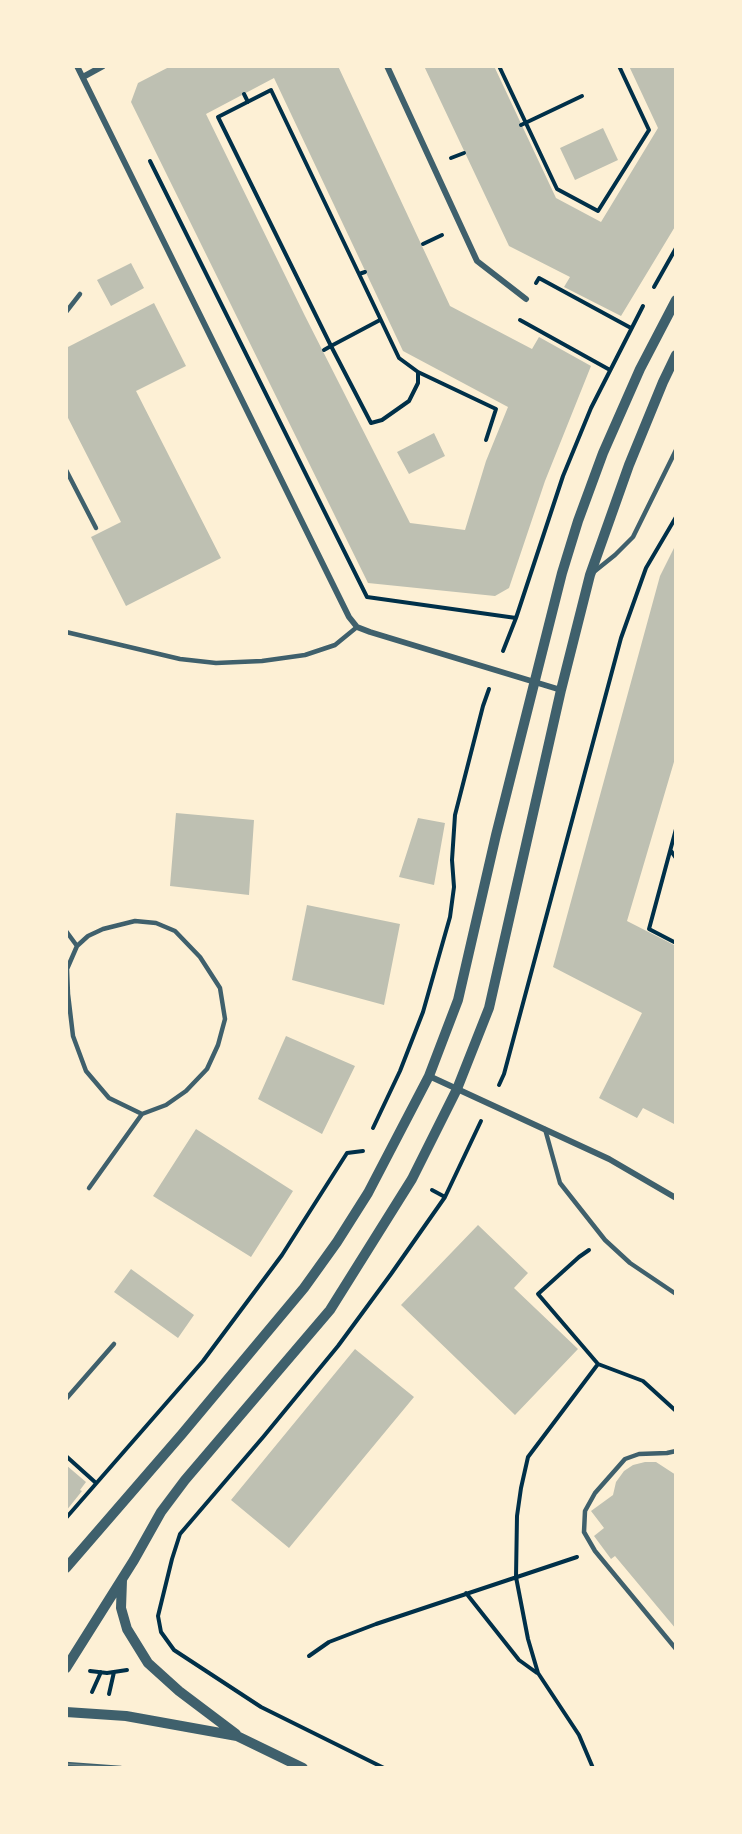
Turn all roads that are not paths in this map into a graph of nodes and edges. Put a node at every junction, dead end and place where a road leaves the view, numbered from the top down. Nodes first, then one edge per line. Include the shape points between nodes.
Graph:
1 (77, 66) edge
2 (103, 66) edge
3 (387, 66) edge
4 (83, 77) junction
5 (80, 294) dead end
6 (526, 299) road end
7 (676, 300) edge
8 (66, 312) edge
9 (676, 355) edge
10 (676, 450) edge
11 (66, 470) edge
12 (68, 477) edge
13 (96, 528) dead end
14 (590, 575) junction
15 (357, 627) junction
16 (66, 632) edge
17 (535, 682) junction
18 (561, 690) junction
19 (66, 931) edge
20 (77, 946) junction
21 (429, 1076) junction
22 (457, 1089) junction
23 (142, 1114) junction
24 (545, 1129) junction
25 (89, 1188) dead end
26 (676, 1198) edge
27 (676, 1294) edge
28 (114, 1344) dead end
29 (66, 1398) edge
30 (676, 1451) edge
31 (66, 1568) edge
32 (122, 1579) junction
33 (676, 1649) edge
34 (66, 1668) edge
35 (66, 1712) edge
36 (237, 1736) junction
37 (66, 1764) edge
38 (121, 1768) edge
39 (303, 1768) edge

1 - 4 street
2 - 4 street
3 - 6 street via 477,261
4 - 15 street via 339,599
5 - 8 lane
7 - 17 street via 640,369 588,492 562,573
9 - 14 street via 629,465
10 - 14 lane via 633,537
11 - 12 lane
12 - 13 lane
14 - 18 street
15 - 16 lane via 335,645 305,655 216,663 180,659
15 - 17 street
17 - 18 street
17 - 21 street via 458,1000
18 - 22 street via 489,1008
19 - 20 lane
20 - 23 lane via 67,969 68,994 73,1036 86,1071 109,1098
20 - 23 lane via 102,929 135,921 156,923 175,931 201,957 220,988 225,1019 207,1069 180,1096
21 - 22 street
21 - 31 street via 368,1193 304,1288
22 - 24 street
22 - 32 street via 412,1179 330,1310 184,1480
23 - 25 lane
24 - 26 street via 609,1159
24 - 27 lane via 560,1183 605,1240 630,1263
28 - 29 lane
30 - 33 lane via 625,1459 585,1511 584,1532 595,1551
32 - 34 street
32 - 36 street via 121,1608 127,1629 148,1663
35 - 36 street via 126,1716
36 - 39 street
37 - 38 lane

